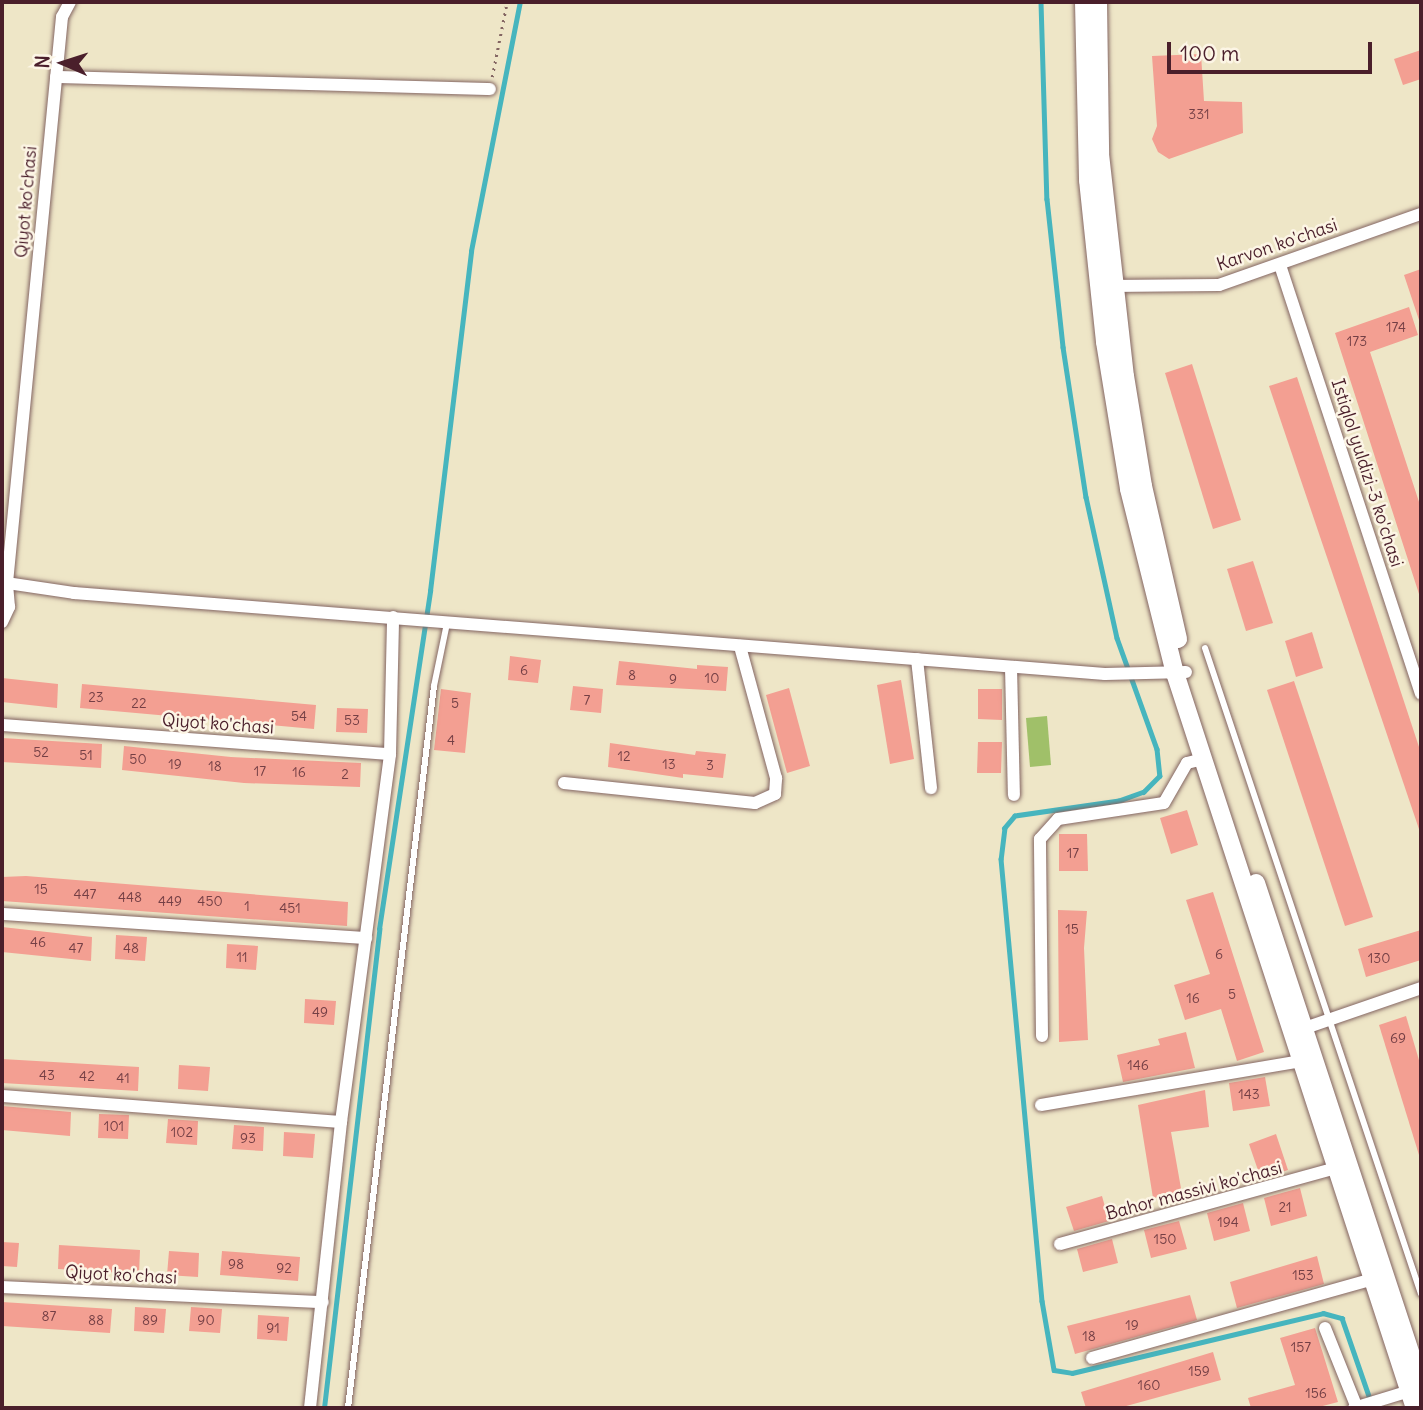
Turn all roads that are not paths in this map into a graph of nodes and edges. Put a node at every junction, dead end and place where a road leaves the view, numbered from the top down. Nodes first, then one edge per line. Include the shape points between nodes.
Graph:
1 (70, 2) edge
2 (1084, 2) edge
3 (1098, 2) edge
4 (56, 77) junction
5 (490, 89) road end
6 (1421, 214) edge
7 (1280, 265) junction
8 (1106, 286) junction
9 (7, 583) junction
10 (393, 617) junction
11 (2, 622) edge
12 (447, 623) junction
13 (740, 646) junction
14 (1205, 648) dead end
15 (1415, 653) edge
16 (917, 659) junction
17 (1011, 667) junction
18 (1180, 673) junction
19 (1421, 693) edge
20 (2, 726) edge
21 (390, 754) junction
22 (1203, 759) junction
23 (564, 783) dead end
24 (931, 788) dead end
25 (1014, 795) dead end
26 (2, 914) edge
27 (366, 938) junction
28 (1421, 988) edge
29 (1328, 1019) junction
30 (1305, 1028) junction
31 (1042, 1037) dead end
32 (1301, 1061) junction
33 (2, 1096) edge
34 (1041, 1105) dead end
35 (341, 1122) junction
36 (1336, 1168) junction
37 (1060, 1244) dead end
38 (1373, 1279) junction
39 (2, 1287) edge
40 (1421, 1294) edge
41 (323, 1302) junction
42 (1325, 1328) dead end
43 (1091, 1358) dead end
44 (1416, 1395) edge
45 (310, 1408) edge
46 (348, 1408) edge
47 (1356, 1408) edge

1 - 4 street, Qiyot ko'chasi via 62,17
2 - 8 main road via 1088,180
3 - 8 main road
4 - 5 street
4 - 9 street, Qiyot ko'chasi
6 - 7 street, Karvon ko'chasi
7 - 8 street, Karvon ko'chasi via 1219,285
7 - 15 street, Istiqlol yuldizi-3 ko'chasi
8 - 18 main road
9 - 10 street via 74,593
9 - 11 street, Qiyot ko'chasi via 9,607
10 - 12 street
10 - 21 street
12 - 13 street
12 - 46 lane via 433,686
13 - 16 street
13 - 23 street via 776,778 775,794 755,803
14 - 29 lane
15 - 19 street, Istiqlol yuldizi-3 ko'chasi
16 - 17 street
16 - 24 street
17 - 18 street
17 - 25 street
18 - 22 main road
18 - 30 main road
20 - 21 street, Qiyot ko'chasi
21 - 27 street
22 - 31 street via 1187,763 1164,803 1058,819 1040,839
22 - 32 main road
26 - 27 street
27 - 35 street
28 - 29 street
29 - 30 street
29 - 40 lane
30 - 44 main road
32 - 34 street
32 - 36 main road
33 - 35 street
35 - 41 street
36 - 37 street, Bahor massivi ko'chasi
36 - 38 main road
38 - 43 street
38 - 44 main road
39 - 41 street, Qiyot ko'chasi
41 - 45 street
42 - 47 street
44 - 47 street

